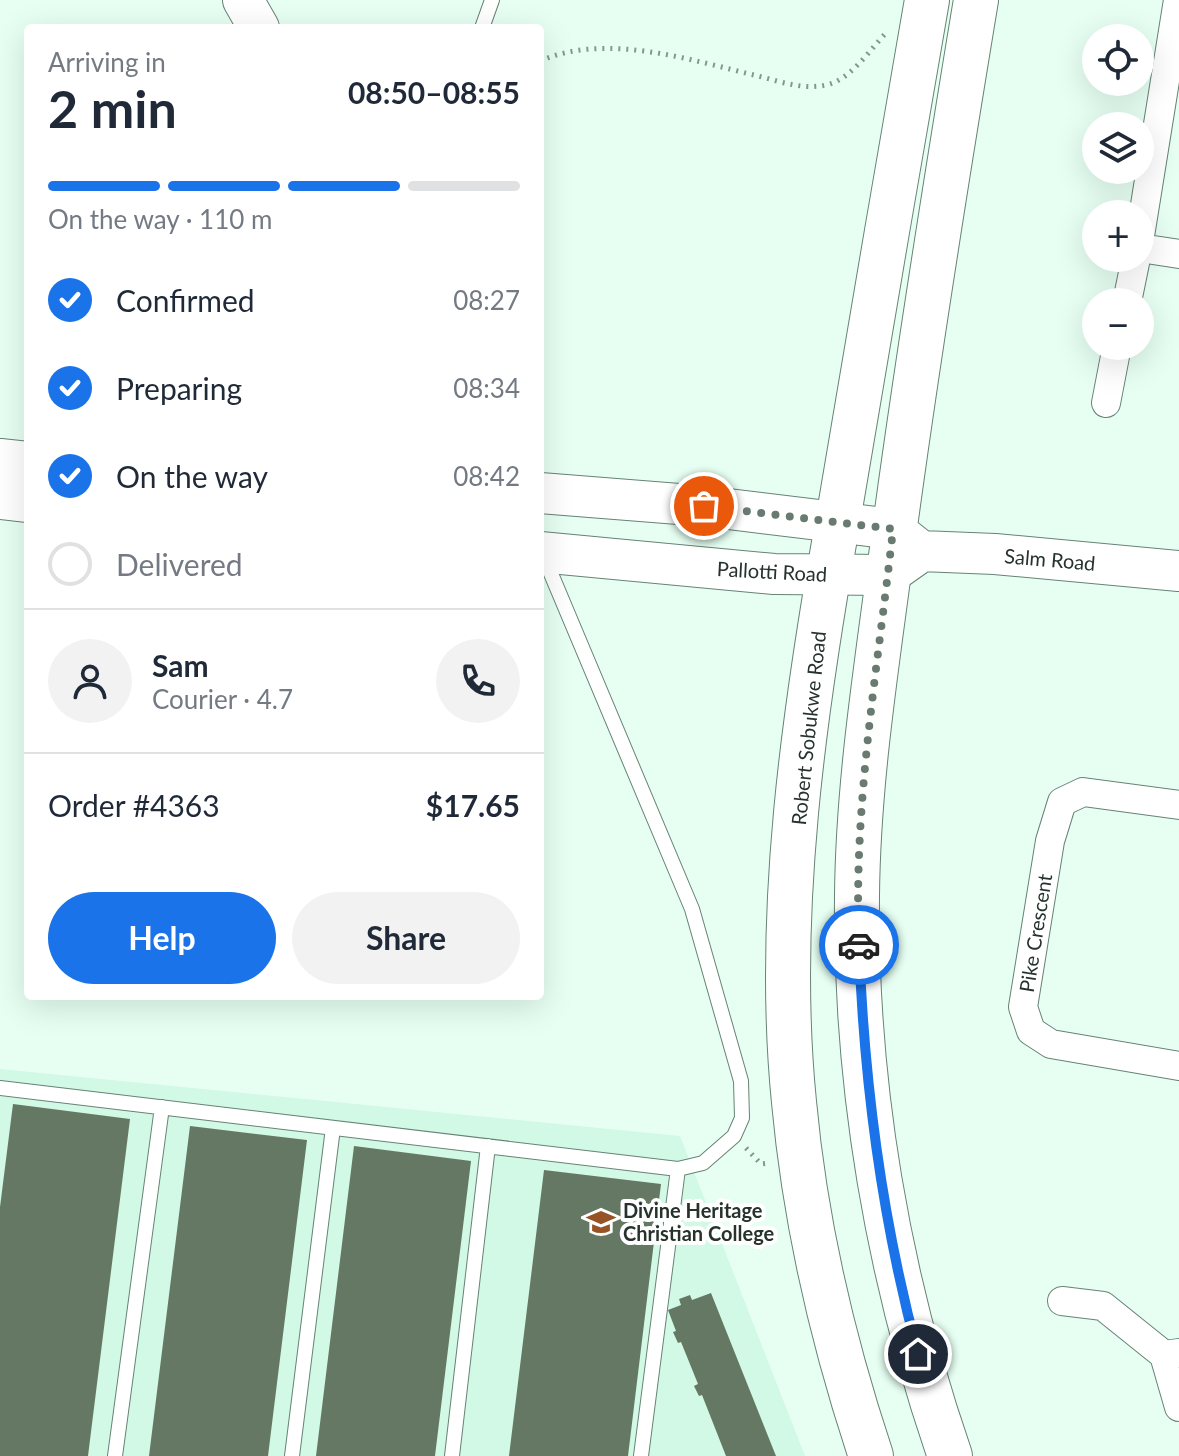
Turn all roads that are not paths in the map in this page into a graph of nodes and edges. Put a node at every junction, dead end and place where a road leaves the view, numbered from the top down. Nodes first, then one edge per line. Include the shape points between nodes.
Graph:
1 (492, 0) edge
2 (927, 0) edge
3 (976, 0) edge
4 (1178, 0) edge
5 (483, 24) edge
6 (1146, 200) edge
7 (1154, 250) edge
8 (1179, 254) edge
9 (1114, 360) edge
10 (1106, 403) dead end
11 (0, 459) edge
12 (24, 462) edge
13 (544, 493) edge
14 (0, 499) edge
15 (24, 502) edge
16 (837, 523) junction
17 (544, 552) edge
18 (901, 552) junction
19 (544, 559) edge
20 (1179, 571) edge
21 (828, 574) junction
22 (1179, 805) edge
23 (1179, 1066) edge
24 (0, 1088) edge
25 (162, 1107) junction
26 (333, 1128) junction
27 (488, 1146) junction
28 (678, 1169) junction
29 (1062, 1301) dead end
30 (1172, 1354) edge
31 (1179, 1407) edge
32 (115, 1456) edge
33 (292, 1456) edge
34 (452, 1456) edge
35 (641, 1456) edge
36 (871, 1456) edge
37 (950, 1456) edge

1 - 5 lane
2 - 16 main road, Robert Sobukwe Road
3 - 18 main road
4 - 6 street
7 - 8 street
9 - 10 street
11 - 12 street
13 - 16 street
14 - 15 street
16 - 18 street, Salm Road
16 - 21 main road, Robert Sobukwe Road
17 - 21 street, Pallotti Road via 774,574
18 - 20 street, Salm Road via 995,554
18 - 21 street, Pallotti Road
18 - 37 main road via 864,752 857,896 862,1017 889,1228 908,1318
19 - 28 lane via 692,909 741,1081 742,1118 734,1136 703,1163
21 - 36 main road, Robert Sobukwe Road via 804,724 797,812 790,976 793,1100 813,1235
22 - 23 street, Pike Crescent via 1083,792 1062,802 1050,841 1023,1007 1031,1031 1051,1044
24 - 25 lane
25 - 26 lane
25 - 32 lane
26 - 27 lane
26 - 33 lane
27 - 28 lane
27 - 34 lane
28 - 35 lane
29 - 30 street via 1103,1306
30 - 31 street

